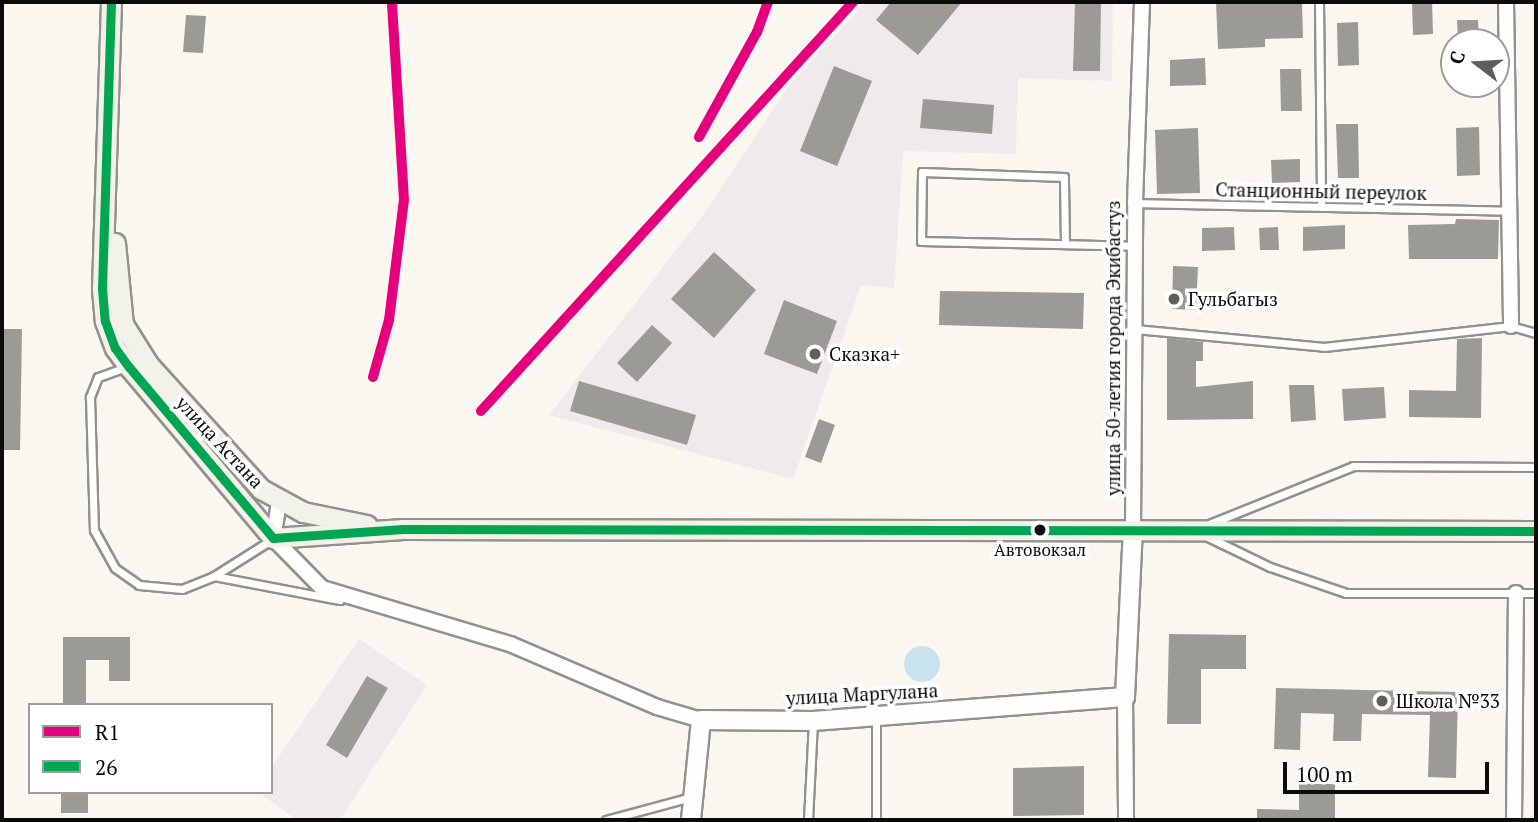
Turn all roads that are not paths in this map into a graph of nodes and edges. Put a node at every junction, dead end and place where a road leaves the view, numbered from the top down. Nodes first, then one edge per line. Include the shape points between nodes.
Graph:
1 (111, 2) edge
2 (1142, 2) edge
3 (1319, 2) edge
4 (1506, 2) edge
5 (1135, 203) junction
6 (1321, 207) junction
7 (1507, 211) junction
8 (1065, 244) junction
9 (1135, 246) junction
10 (1511, 326) junction
11 (1134, 329) junction
12 (1536, 333) edge
13 (138, 365) junction
14 (1536, 467) edge
15 (279, 502) junction
16 (403, 529) junction
17 (1133, 530) junction
18 (1195, 530) junction
19 (1536, 531) edge
20 (272, 538) junction
21 (214, 576) junction
22 (1516, 593) junction
23 (1536, 593) edge
24 (365, 605) junction
25 (1125, 697) junction
26 (876, 716) junction
27 (701, 720) junction
28 (813, 721) junction
29 (691, 797) junction
30 (606, 820) edge
31 (691, 820) edge
32 (808, 820) edge
33 (876, 820) edge
34 (1126, 820) edge
35 (1514, 820) edge

1 - 13 main road, улица Астана via 109,147 118,299
2 - 5 street, улица 50-летия города Экибастуз
3 - 6 lane
4 - 7 street
5 - 6 lane, Станционный переулок
5 - 9 street, улица 50-летия города Экибастуз
6 - 7 lane, Станционный переулок
7 - 10 street
8 - 8 lane via 921,241 922,172 1064,177
8 - 9 lane
9 - 11 street, улица 50-летия города Экибастуз
10 - 11 lane via 1324,347
10 - 12 lane
11 - 17 street, улица 50-летия города Экибастуз
13 - 15 main road, улица Астана
13 - 20 main road, улица Астана
13 - 21 lane via 102,374 90,391 93,516 99,544 115,568 153,589 182,589
14 - 18 lane via 1353,466
15 - 16 main road, улица Астана via 330,521
15 - 20 street
16 - 17 main road
16 - 20 main road
17 - 18 main road
17 - 25 street, улица 50-летия города Экибастуз
18 - 19 main road
18 - 22 lane via 1270,567 1346,593
20 - 21 lane
20 - 24 street via 322,588
21 - 24 lane
22 - 23 lane
22 - 35 street
24 - 27 street via 510,644 657,707
25 - 26 street, улица Маргулана
25 - 34 street, улица 50-летия города Экибастуз
26 - 28 street, улица Маргулана
26 - 33 lane
27 - 28 street, улица Маргулана
27 - 29 street
28 - 32 lane
29 - 30 lane
29 - 31 street

